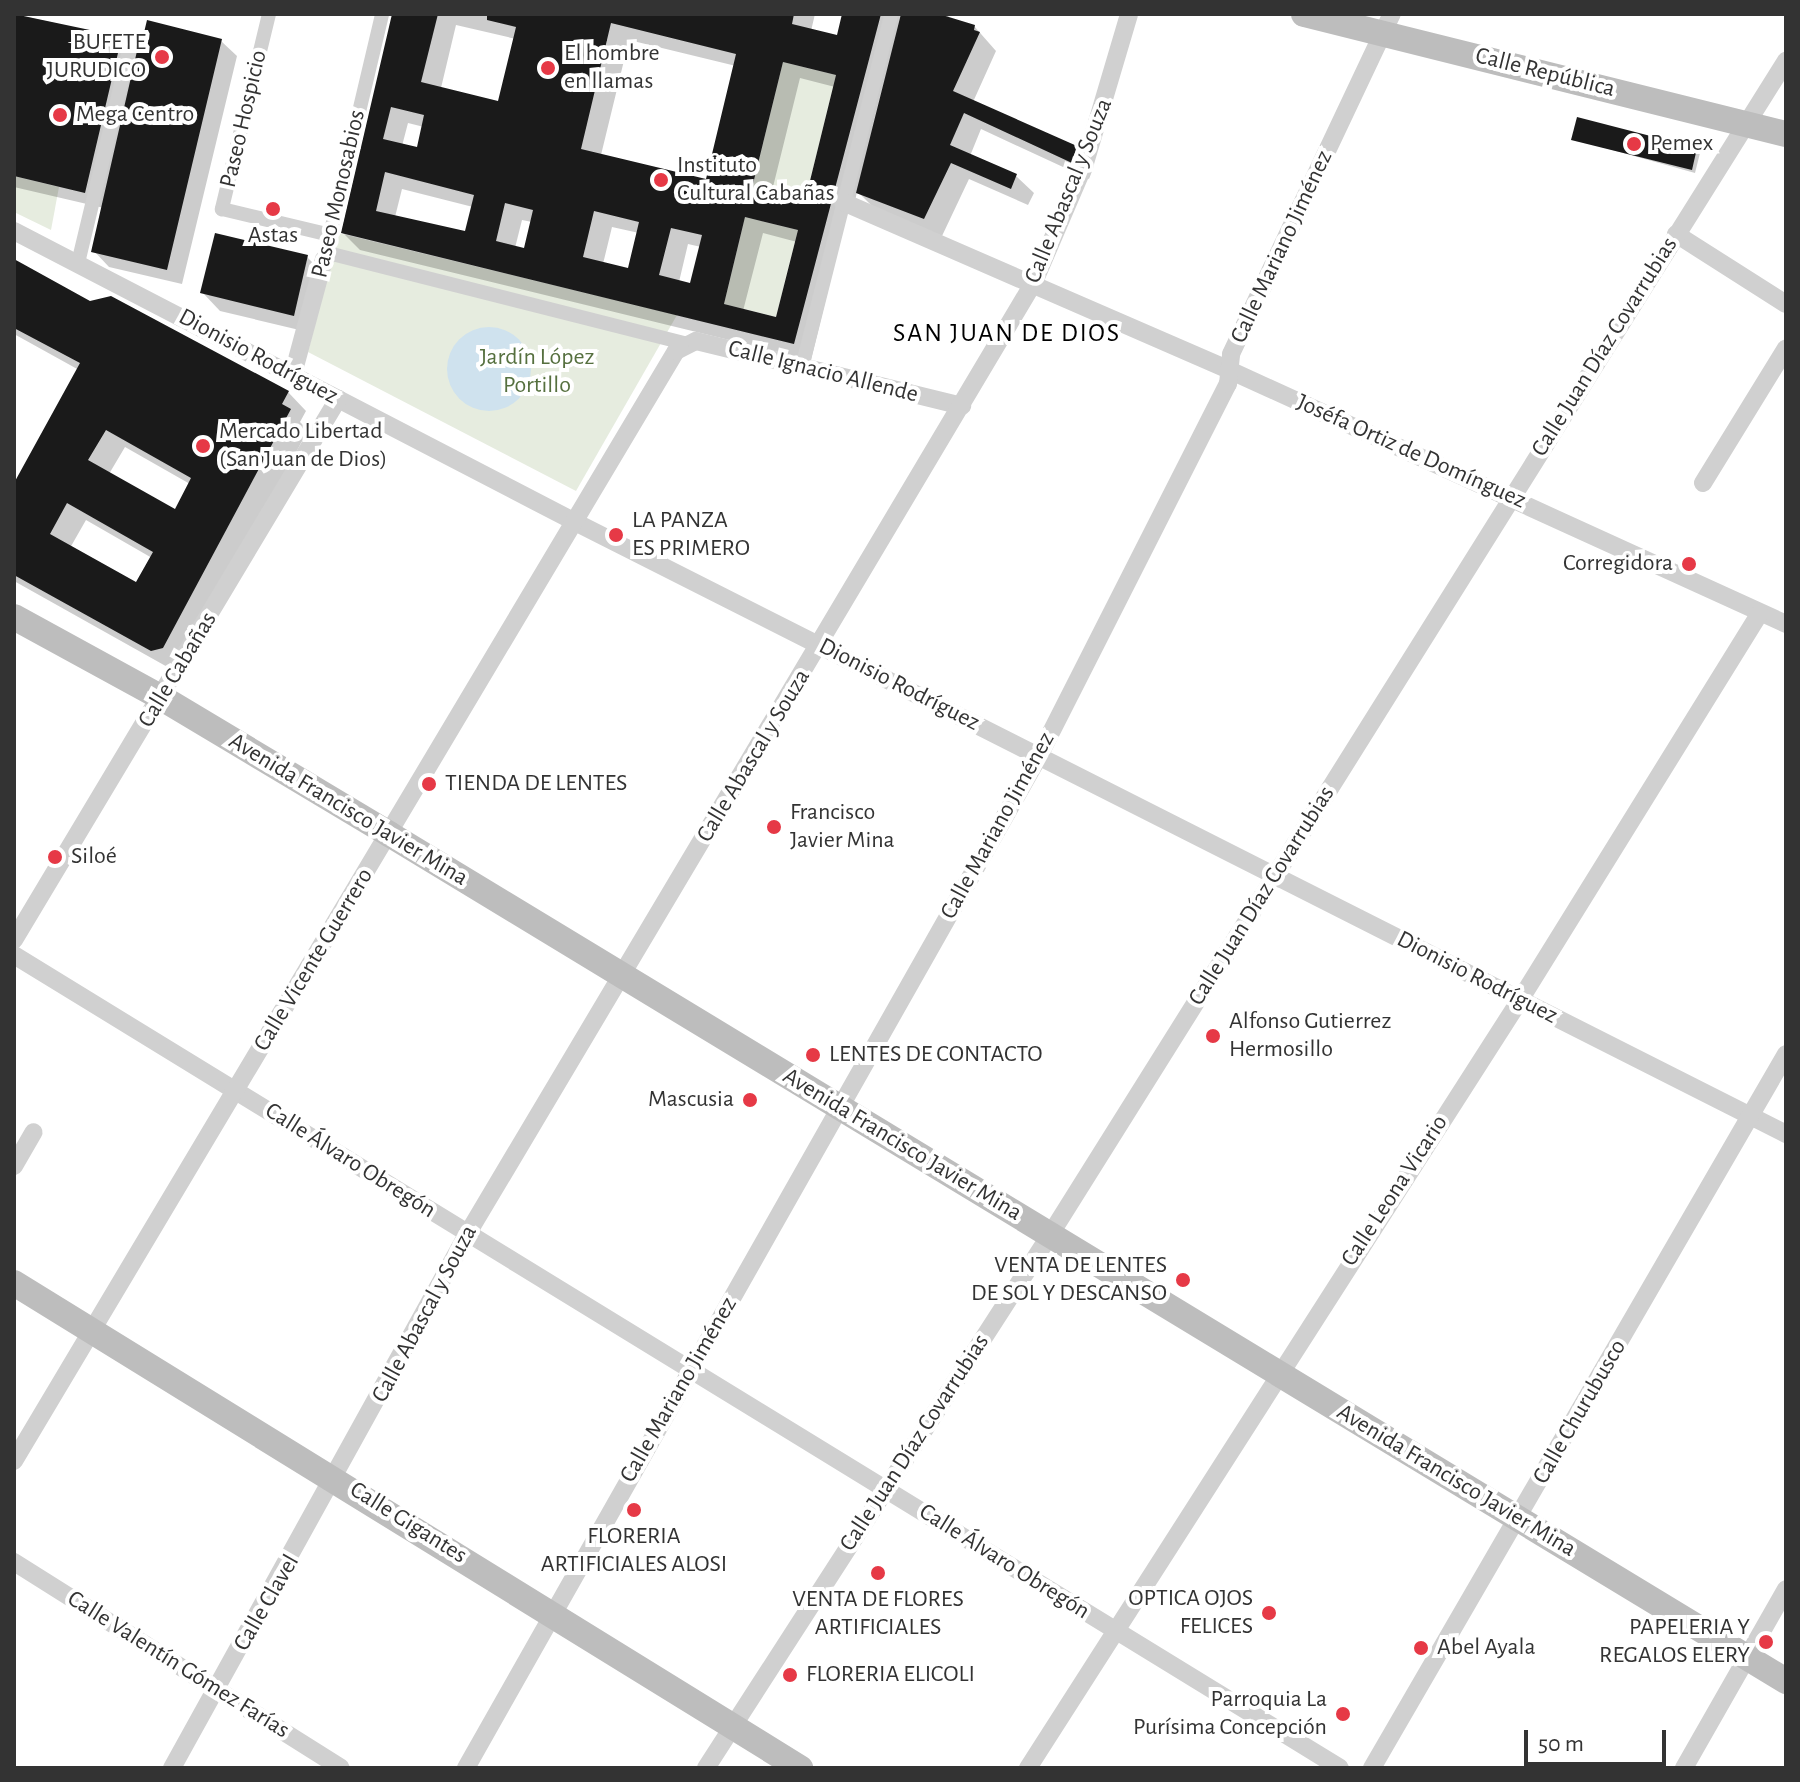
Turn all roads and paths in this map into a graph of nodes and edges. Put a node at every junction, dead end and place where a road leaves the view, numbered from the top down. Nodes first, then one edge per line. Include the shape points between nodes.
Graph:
1 (269, 14) edge
2 (382, 14) edge
3 (891, 14) edge
4 (1129, 14) edge
5 (1304, 14) edge
6 (1388, 23) edge
7 (128, 55) dead end
8 (1786, 61) edge
9 (1745, 125) junction
10 (1786, 134) edge
11 (843, 202) junction
12 (14, 231) edge
13 (1676, 234) junction
14 (330, 235) junction
15 (328, 257) junction
16 (78, 263) junction
17 (1034, 282) junction
18 (1786, 304) edge
19 (685, 343) junction
20 (1786, 348) edge
21 (802, 367) junction
22 (1229, 370) junction
23 (293, 374) junction
24 (338, 399) junction
25 (962, 406) junction
26 (1703, 483) dead end
27 (1511, 498) junction
28 (577, 523) junction
29 (1760, 613) junction
30 (14, 617) edge
31 (1786, 624) edge
32 (821, 646) junction
33 (162, 698) junction
34 (1039, 756) junction
35 (389, 834) junction
36 (1275, 875) junction
37 (14, 940) edge
38 (14, 955) edge
39 (622, 975) junction
40 (1520, 1000) junction
41 (1786, 1054) edge
42 (236, 1091) junction
43 (839, 1107) junction
44 (1749, 1115) junction
45 (34, 1132) dead end
46 (1786, 1134) edge
47 (14, 1166) edge
48 (468, 1233) junction
49 (1050, 1235) junction
50 (14, 1283) edge
51 (92, 1332) junction
52 (691, 1369) junction
53 (1277, 1373) junction
54 (14, 1461) edge
55 (337, 1479) junction
56 (885, 1489) junction
57 (1519, 1519) junction
58 (14, 1562) edge
59 (1786, 1589) edge
60 (551, 1614) junction
61 (1117, 1631) junction
62 (1748, 1658) junction
63 (1786, 1681) edge
64 (217, 1689) junction
65 (732, 1727) junction
66 (172, 1768) edge
67 (341, 1768) edge
68 (466, 1768) edge
69 (706, 1768) edge
70 (800, 1768) edge
71 (1028, 1768) edge
72 (1340, 1768) edge
73 (1372, 1768) edge
74 (1684, 1768) edge

1 - 14 street, Paseo Hospicio via 222,209
2 - 14 street, Paseo Monosabios
3 - 11 street
4 - 17 street, Calle Abascal y Souza via 1085,163
5 - 6 main road, Calle República
6 - 9 main road, Calle República
6 - 22 street, Calle Mariano Jiménez via 1231,354
7 - 16 street
8 - 9 street, Calle Juan Díaz Covarrubias
9 - 10 main road, Calle República
9 - 13 street, Calle Juan Díaz Covarrubias
11 - 17 street, Joséfa Ortiz de Domínguez
11 - 21 street
12 - 16 street, Dionisio Rodríguez
13 - 18 street
13 - 27 street, Calle Juan Díaz Covarrubias
14 - 15 street, Paseo Monosabios
15 - 19 street
15 - 23 street, Paseo Monosabios
16 - 23 street, Dionisio Rodríguez
17 - 22 street, Joséfa Ortiz de Domínguez
17 - 25 street, Calle Abascal y Souza
19 - 21 street, Calle Ignacio Allende via 696,341
19 - 28 street, Calle Vicente Guerrero
20 - 26 street
21 - 25 street, Calle Ignacio Allende
22 - 27 street, Joséfa Ortiz de Domínguez
22 - 34 street, Calle Mariano Jiménez via 1228,384
23 - 24 street, Dionisio Rodríguez
24 - 28 street, Dionisio Rodríguez
24 - 33 street, Calle Cabañas
25 - 32 street, Calle Abascal y Souza
27 - 29 street, Joséfa Ortiz de Domínguez
27 - 36 street, Calle Juan Díaz Covarrubias
28 - 32 street, Dionisio Rodríguez
28 - 35 street, Calle Vicente Guerrero
29 - 31 street, Joséfa Ortiz de Domínguez
29 - 40 street, Calle Leona Vicario
30 - 33 main road, Avenida Francisco Javier Mina
32 - 34 street, Dionisio Rodríguez
32 - 39 street, Calle Abascal y Souza
33 - 35 main road, Avenida Francisco Javier Mina
33 - 37 street, Calle Cabañas
34 - 36 street, Dionisio Rodríguez
34 - 43 street, Calle Mariano Jiménez
35 - 39 main road, Avenida Francisco Javier Mina
35 - 42 street, Calle Vicente Guerrero
36 - 40 street, Dionisio Rodríguez
36 - 49 street, Calle Juan Díaz Covarrubias
38 - 42 street, Calle Álvaro Obregón
39 - 43 main road, Avenida Francisco Javier Mina
39 - 48 street, Calle Abascal y Souza
40 - 44 street, Dionisio Rodríguez
40 - 53 street, Calle Leona Vicario
41 - 44 street, Calle Churubusco
42 - 48 street, Calle Álvaro Obregón
42 - 51 street, Calle Vicente Guerrero
43 - 49 main road, Avenida Francisco Javier Mina
43 - 52 street, Calle Mariano Jiménez
44 - 46 street, Dionisio Rodríguez
44 - 57 street, Calle Churubusco
45 - 47 street
48 - 52 street, Calle Álvaro Obregón
48 - 55 street, Calle Abascal y Souza
49 - 53 main road, Avenida Francisco Javier Mina
49 - 56 street, Calle Juan Díaz Covarrubias
50 - 51 main road, Calle Gigantes
51 - 54 street, Calle Vicente Guerrero
51 - 55 main road, Calle Gigantes
52 - 56 street, Calle Álvaro Obregón
52 - 60 street, Calle Mariano Jiménez
53 - 57 main road, Avenida Francisco Javier Mina
53 - 61 street, Calle Leona Vicario
55 - 60 main road, Calle Gigantes
55 - 64 street, Calle Clavel
56 - 61 street, Calle Álvaro Obregón
56 - 65 street, Calle Juan Díaz Covarrubias
57 - 62 main road, Avenida Francisco Javier Mina
57 - 73 street, Calle Churubusco
58 - 64 street, Calle Valentín Gómez Farías
59 - 62 street
60 - 65 main road, Calle Gigantes
60 - 68 street, Calle Mariano Jiménez
61 - 71 street, Calle Leona Vicario
61 - 72 street, Calle Álvaro Obregón
62 - 63 main road, Avenida Francisco Javier Mina
62 - 74 street
64 - 66 street, Calle Clavel
64 - 67 street, Calle Valentín Gómez Farías
65 - 69 street, Calle Juan Díaz Covarrubias
65 - 70 main road, Calle Gigantes

